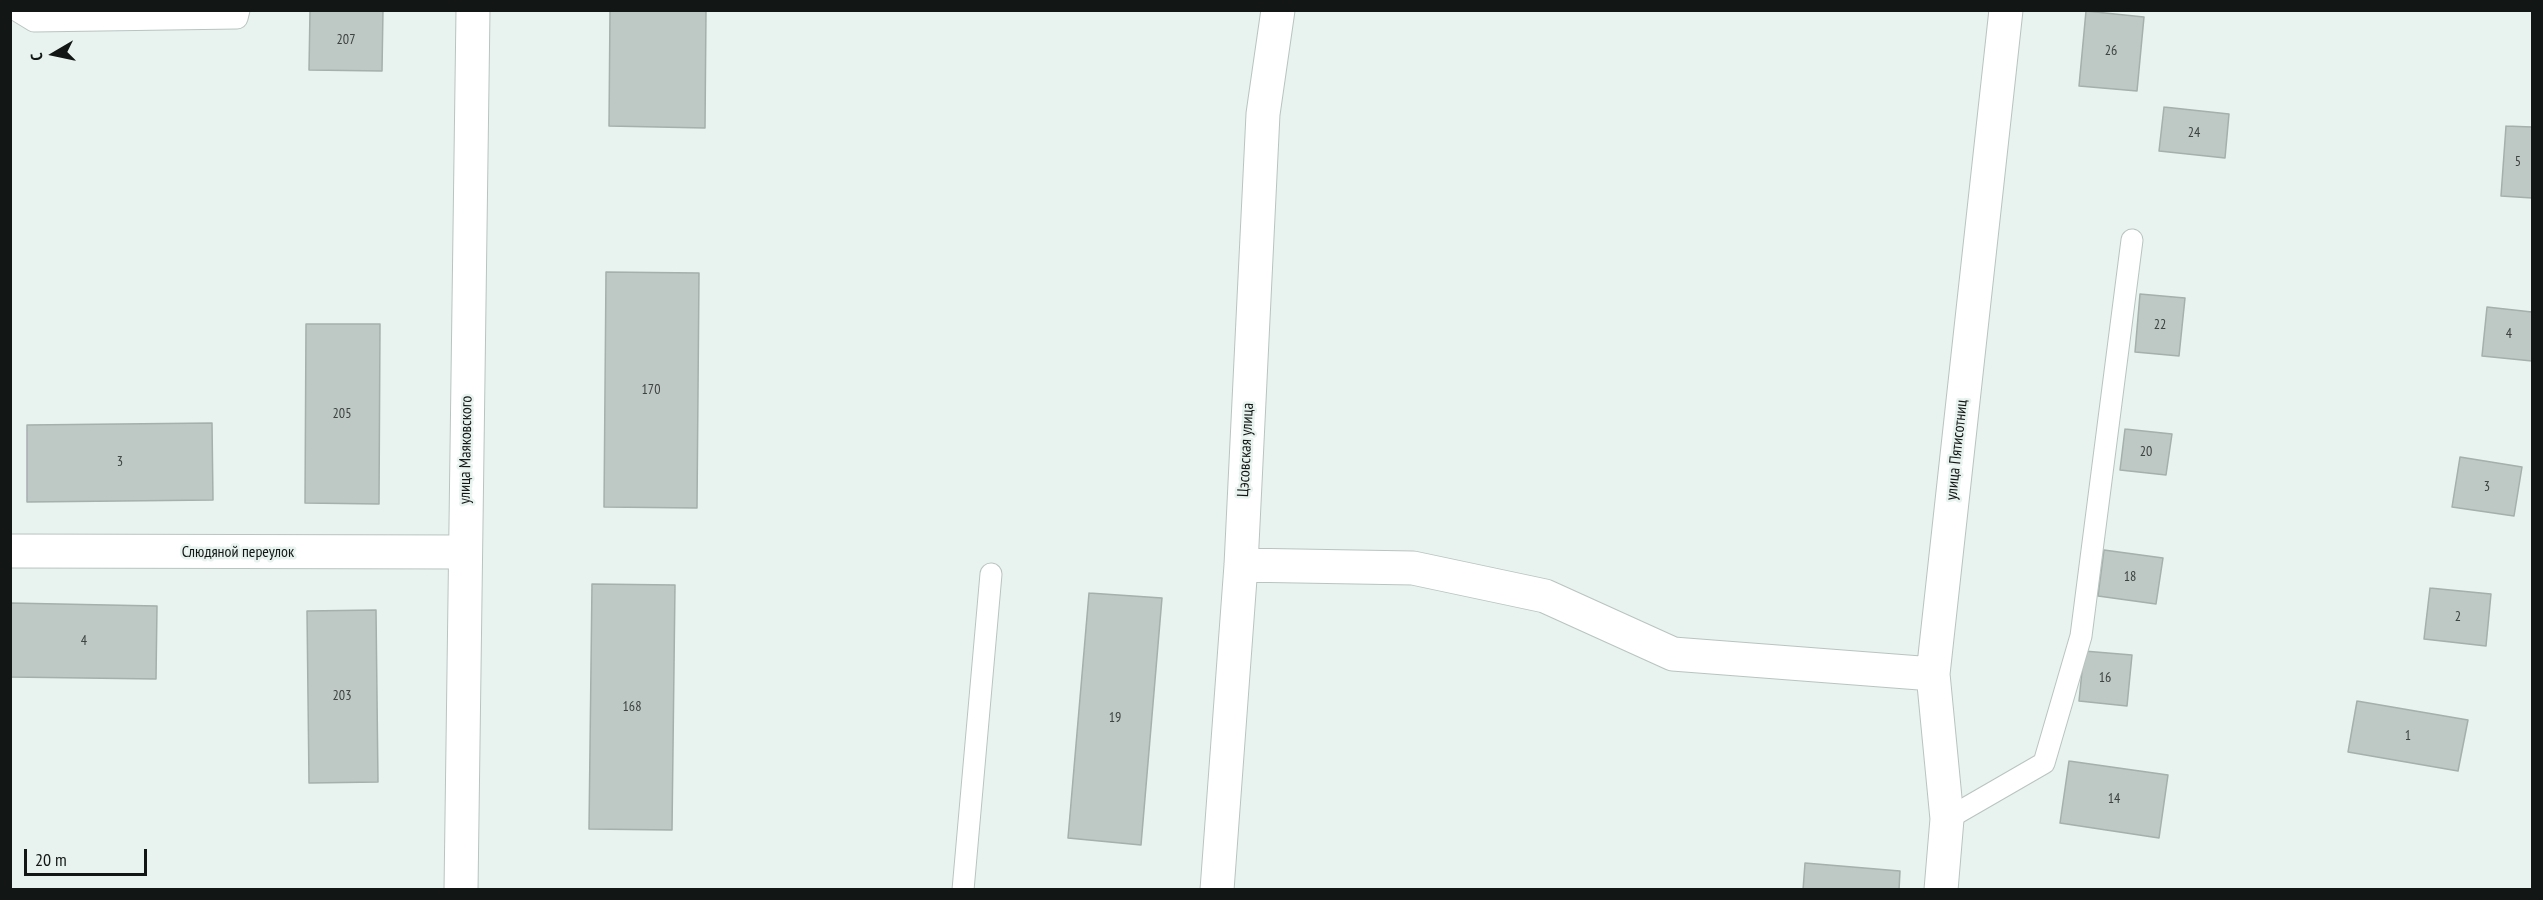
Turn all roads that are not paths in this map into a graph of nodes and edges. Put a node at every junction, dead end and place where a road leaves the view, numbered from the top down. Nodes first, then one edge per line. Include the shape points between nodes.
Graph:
1 (16, 10) edge
2 (239, 10) edge
3 (473, 10) edge
4 (1278, 10) edge
5 (2006, 10) edge
6 (2132, 240) dead end
7 (10, 551) edge
8 (465, 552) junction
9 (1241, 565) junction
10 (991, 574) dead end
11 (1933, 674) junction
12 (1947, 819) junction
13 (461, 890) edge
14 (963, 890) edge
15 (1217, 890) edge
16 (1941, 890) edge

1 - 2 lane via 34,21 237,18
3 - 8 street, улица Маяковского
4 - 9 street, Цэсовская улица via 1263,114
5 - 11 street, улица Пятисотниц
6 - 12 lane via 2081,636 2044,763
7 - 8 street, Слюдяной переулок
8 - 13 street, улица Маяковского
9 - 11 street via 1413,568 1545,596 1673,654
9 - 15 street, Цэсовская улица
10 - 14 lane
11 - 12 street, улица Пятисотниц
12 - 16 street, улица Пятисотниц

